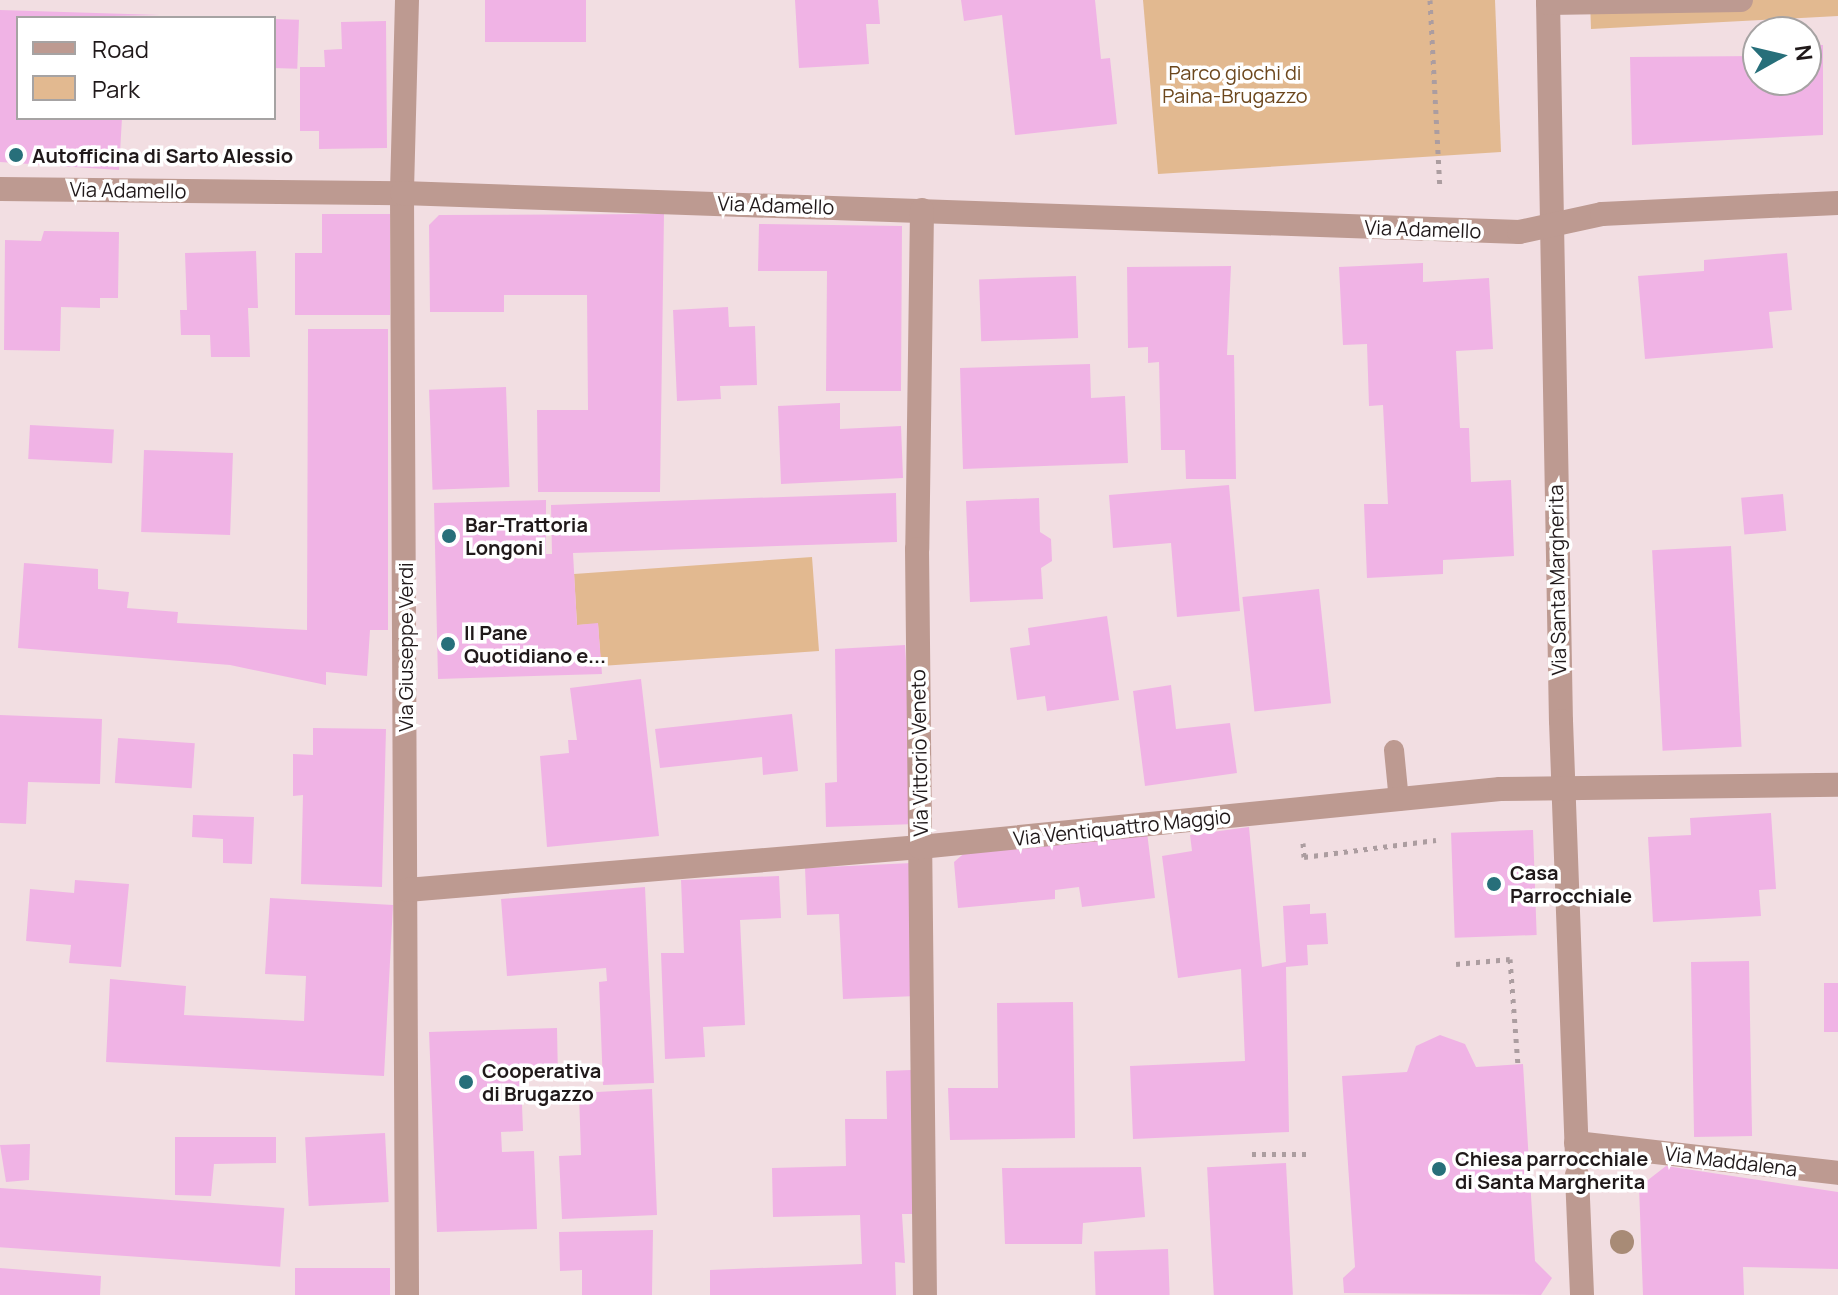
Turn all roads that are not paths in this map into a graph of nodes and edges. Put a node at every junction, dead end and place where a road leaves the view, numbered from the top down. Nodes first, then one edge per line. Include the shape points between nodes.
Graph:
1 (407, 0) edge
2 (1741, 0) edge
3 (1548, 1) edge
4 (0, 189) edge
5 (402, 193) junction
6 (1838, 203) edge
7 (922, 210) junction
8 (1549, 223) junction
9 (1394, 750) dead end
10 (1838, 785) edge
11 (1564, 787) junction
12 (1399, 801) junction
13 (920, 847) junction
14 (407, 890) junction
15 (1577, 1159) junction
16 (1838, 1173) edge
17 (407, 1295) edge
18 (925, 1295) edge
19 (1582, 1295) edge

1 - 5 street, Via Giuseppe Verdi
2 - 3 street
3 - 8 street, Via Santa Margherita
4 - 5 street, Via Adamello
5 - 7 street, Via Adamello
5 - 14 street, Via Giuseppe Verdi
6 - 8 street, Via Adamello via 1602,214
7 - 8 street, Via Adamello via 1519,232
7 - 13 street, Via Vittorio Veneto
8 - 11 street, Via Santa Margherita
9 - 12 lane
10 - 11 street, Via Ventiquattro Maggio
11 - 12 street, Via Ventiquattro Maggio
11 - 15 street, Via Santa Margherita
12 - 13 street, Via Ventiquattro Maggio
13 - 14 street, Via Ventiquattro Maggio
13 - 18 street, Via Vittorio Veneto
14 - 17 street, Via Giuseppe Verdi
15 - 16 street, Via Maddalena
15 - 19 street, Via Santa Margherita

